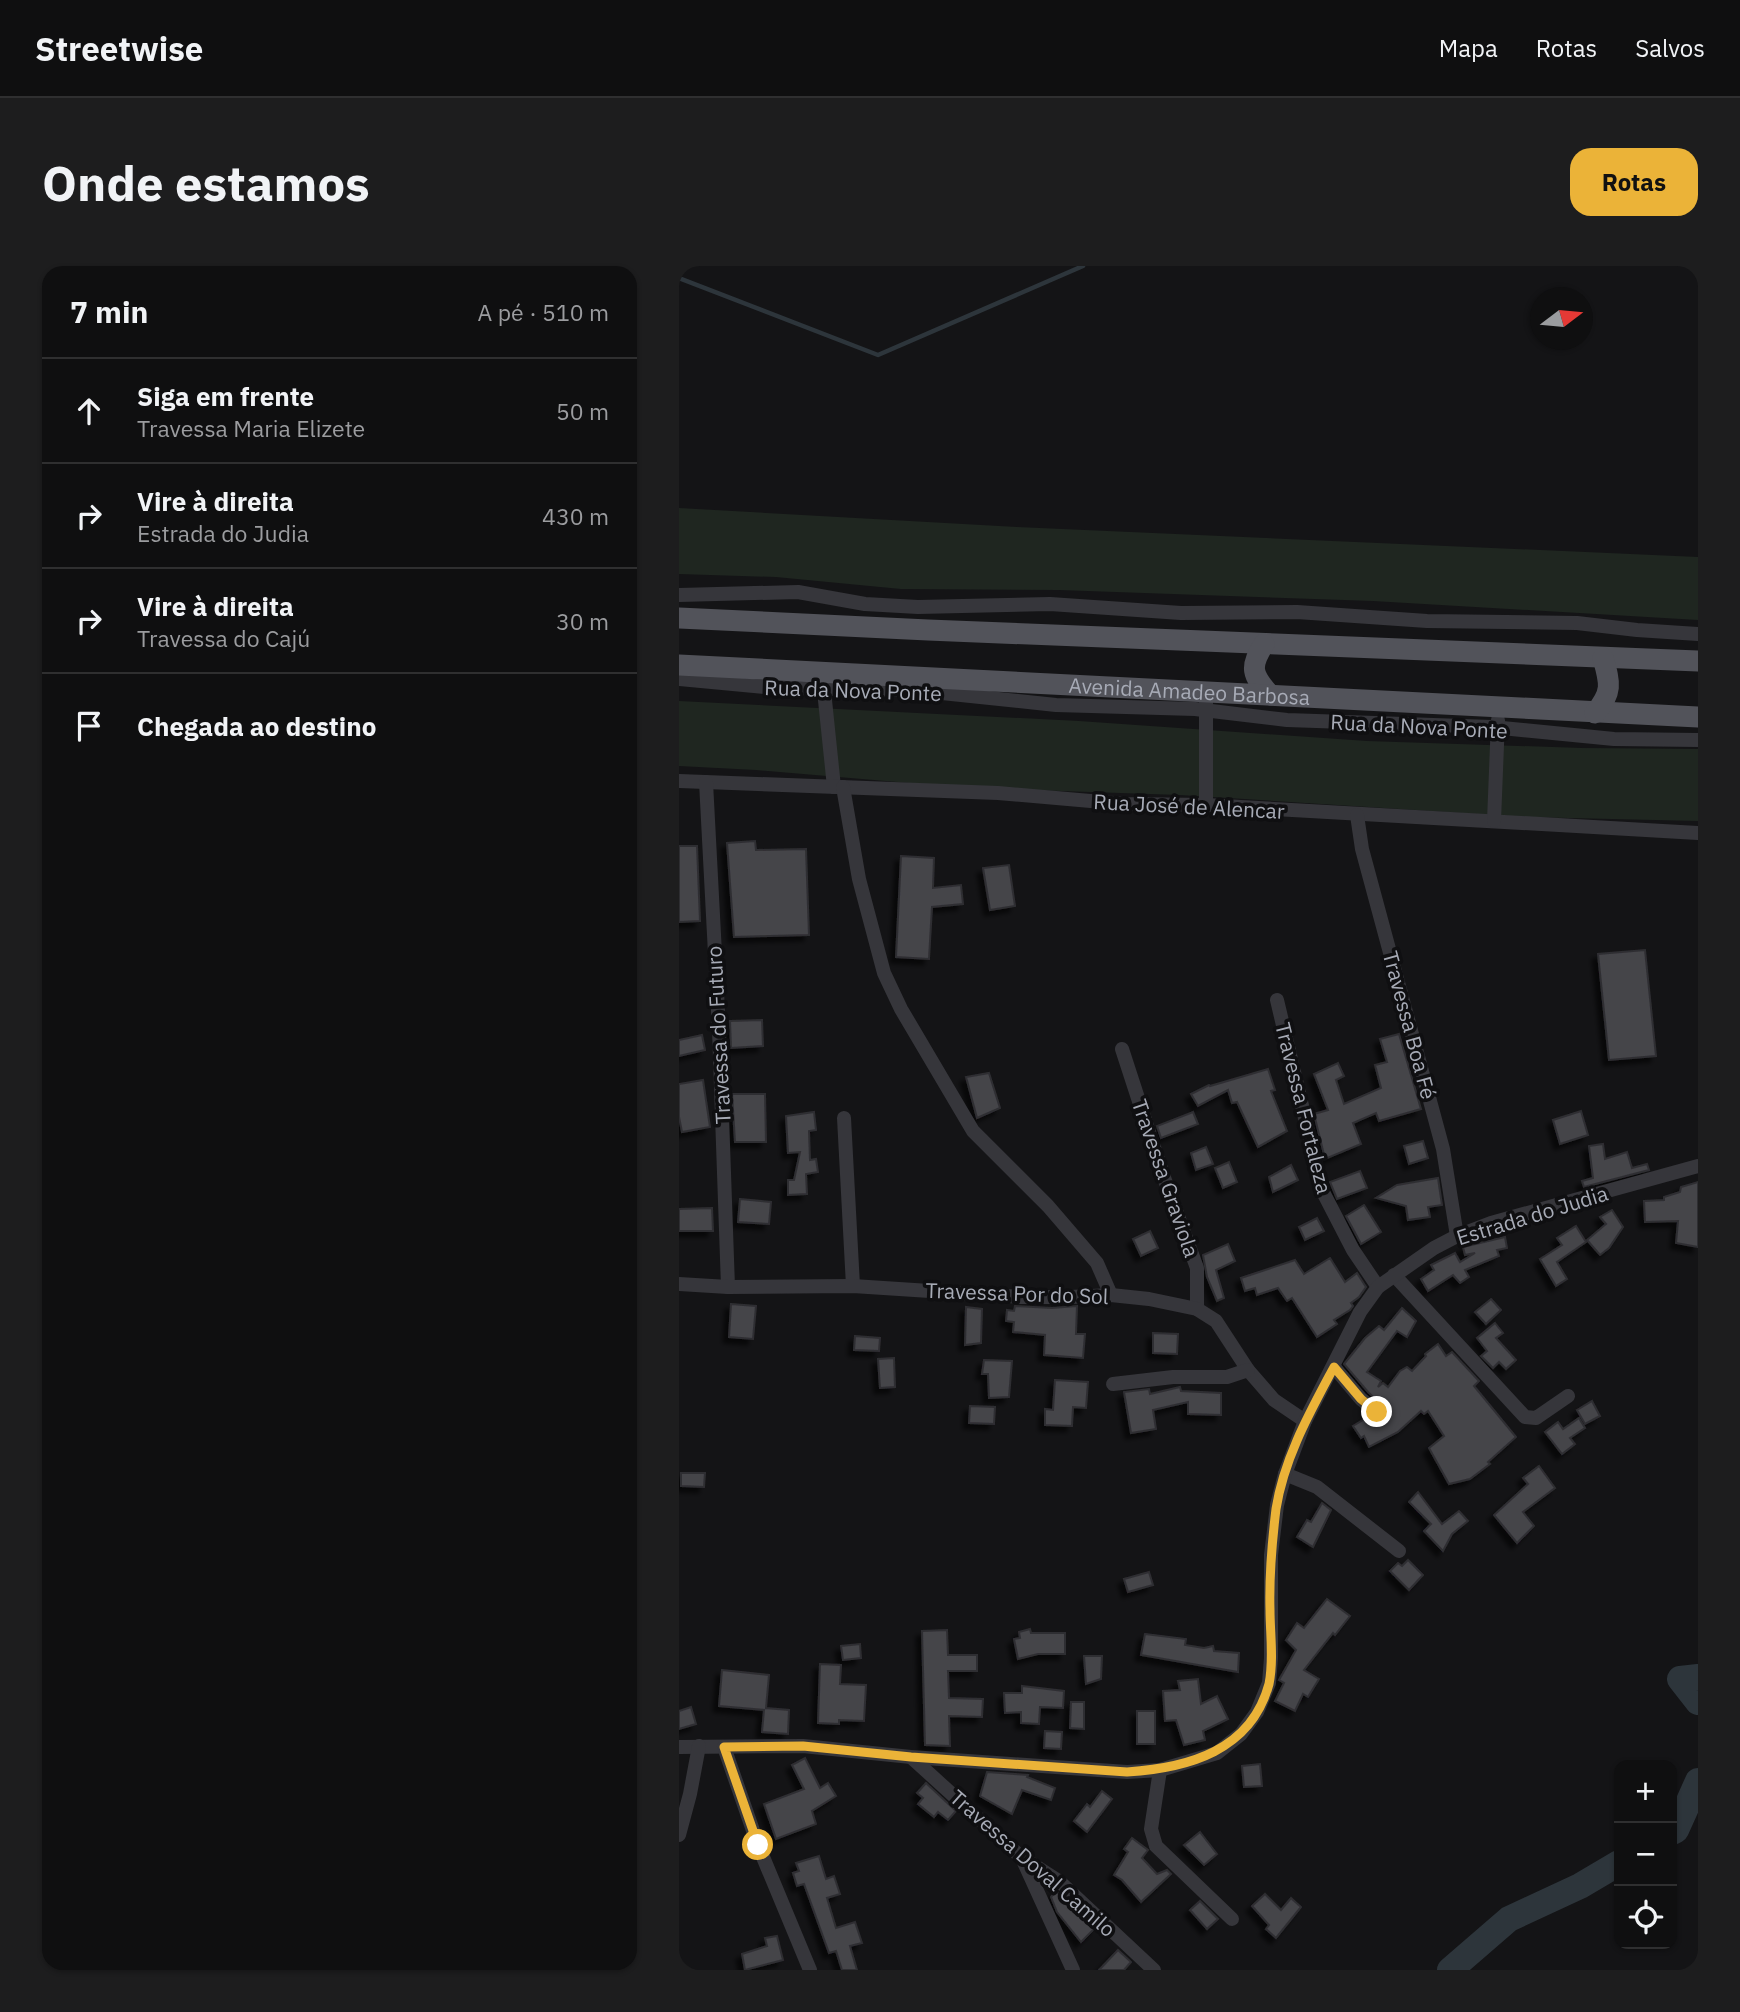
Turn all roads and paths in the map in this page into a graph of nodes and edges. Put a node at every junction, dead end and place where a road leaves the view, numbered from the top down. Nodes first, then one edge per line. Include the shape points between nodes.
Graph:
1 (679, 595) edge
2 (679, 618) edge
3 (1698, 634) edge
4 (1264, 644) junction
5 (1603, 658) junction
6 (1698, 661) edge
7 (679, 665) edge
8 (679, 679) edge
9 (823, 681) junction
10 (1270, 695) junction
11 (1206, 701) junction
12 (1595, 713) junction
13 (1698, 717) edge
14 (1499, 718) junction
15 (1698, 740) edge
16 (679, 781) edge
17 (706, 782) junction
18 (838, 787) junction
19 (1206, 805) junction
20 (1357, 815) junction
21 (1494, 821) junction
22 (1698, 833) edge
23 (1277, 1000) dead end
24 (1122, 1049) dead end
25 (844, 1118) dead end
26 (1698, 1166) edge
27 (1457, 1236) junction
28 (1394, 1275) junction
29 (679, 1284) edge
30 (853, 1286) junction
31 (728, 1287) junction
32 (1378, 1287) junction
33 (1111, 1295) junction
34 (1197, 1309) junction
35 (1334, 1367) junction
36 (1248, 1370) junction
37 (1113, 1384) dead end
38 (1568, 1396) dead end
39 (1377, 1412) dead end
40 (1305, 1420) junction
41 (1285, 1474) junction
42 (1399, 1551) dead end
43 (699, 1746) junction
44 (679, 1747) edge
45 (724, 1747) junction
46 (911, 1757) junction
47 (1160, 1770) junction
48 (679, 1835) edge
49 (1021, 1857) junction
50 (1232, 1919) dead end
51 (810, 1970) edge
52 (1073, 1970) edge
53 (1154, 1970) edge

1 - 3 street via 798,592 865,604 918,607 1050,604 1181,613 1297,612 1427,621 1577,623
2 - 4 main road
4 - 5 main road
4 - 10 main road via 1254,673
5 - 6 main road
5 - 12 main road via 1609,689
7 - 9 main road, Avenida Amadeo Barbosa
8 - 9 street, Rua da Nova Ponte via 775,688
9 - 11 main road, Avenida Amadeo Barbosa
9 - 18 street
10 - 11 main road, Avenida Amadeo Barbosa
10 - 14 main road, Avenida Amadeo Barbosa
11 - 14 street, Rua da Nova Ponte via 1287,720
11 - 19 street
12 - 13 main road, Avenida Amadeo Barbosa
12 - 14 main road, Avenida Amadeo Barbosa
14 - 15 street, Rua da Nova Ponte via 1614,739
14 - 21 street
16 - 17 street, Rua José de Alencar
17 - 18 street, Rua José de Alencar
17 - 31 street, Travessa do Futuro
18 - 19 street, Rua José de Alencar
18 - 33 street via 884,973 901,1009 973,1131 1097,1263
19 - 20 street, Rua José de Alencar
20 - 21 street, Rua José de Alencar
20 - 27 street, Travessa Boa Fé via 1443,1149
21 - 22 street, Rua José de Alencar
23 - 32 street, Travessa Fortaleza via 1322,1189
24 - 34 street, Travessa Graviola via 1198,1268
25 - 30 street
26 - 27 street, Estrada do Judia via 1537,1209
27 - 28 street, Estrada do Judia
28 - 32 street, Estrada do Judia
28 - 38 street via 1525,1417 1536,1418
29 - 31 street, Travessa Por do Sol
30 - 31 street, Travessa Por do Sol
30 - 33 street, Travessa Por do Sol via 1021,1297
32 - 35 street, Estrada do Judia via 1360,1312
33 - 34 street, Travessa Por do Sol
34 - 36 street, Travessa Por do Sol via 1216,1321
35 - 39 street
35 - 40 street, Estrada do Judia
36 - 37 street via 1227,1377
36 - 40 street, Travessa Por do Sol via 1274,1400
40 - 41 street, Estrada do Judia
41 - 42 street via 1317,1488
41 - 47 street, Estrada do Judia via 1271,1555 1269,1684 1241,1734 1217,1753
43 - 44 street, Estrada do Judia
43 - 45 street, Estrada do Judia
43 - 48 street
45 - 46 street, Estrada do Judia via 803,1746
45 - 51 street via 762,1857
46 - 47 street, Estrada do Judia via 1108,1771
46 - 49 street, Travessa Doval Camilo
47 - 50 street via 1151,1829 1156,1846
49 - 52 street
49 - 53 street, Travessa Doval Camilo via 1060,1882

